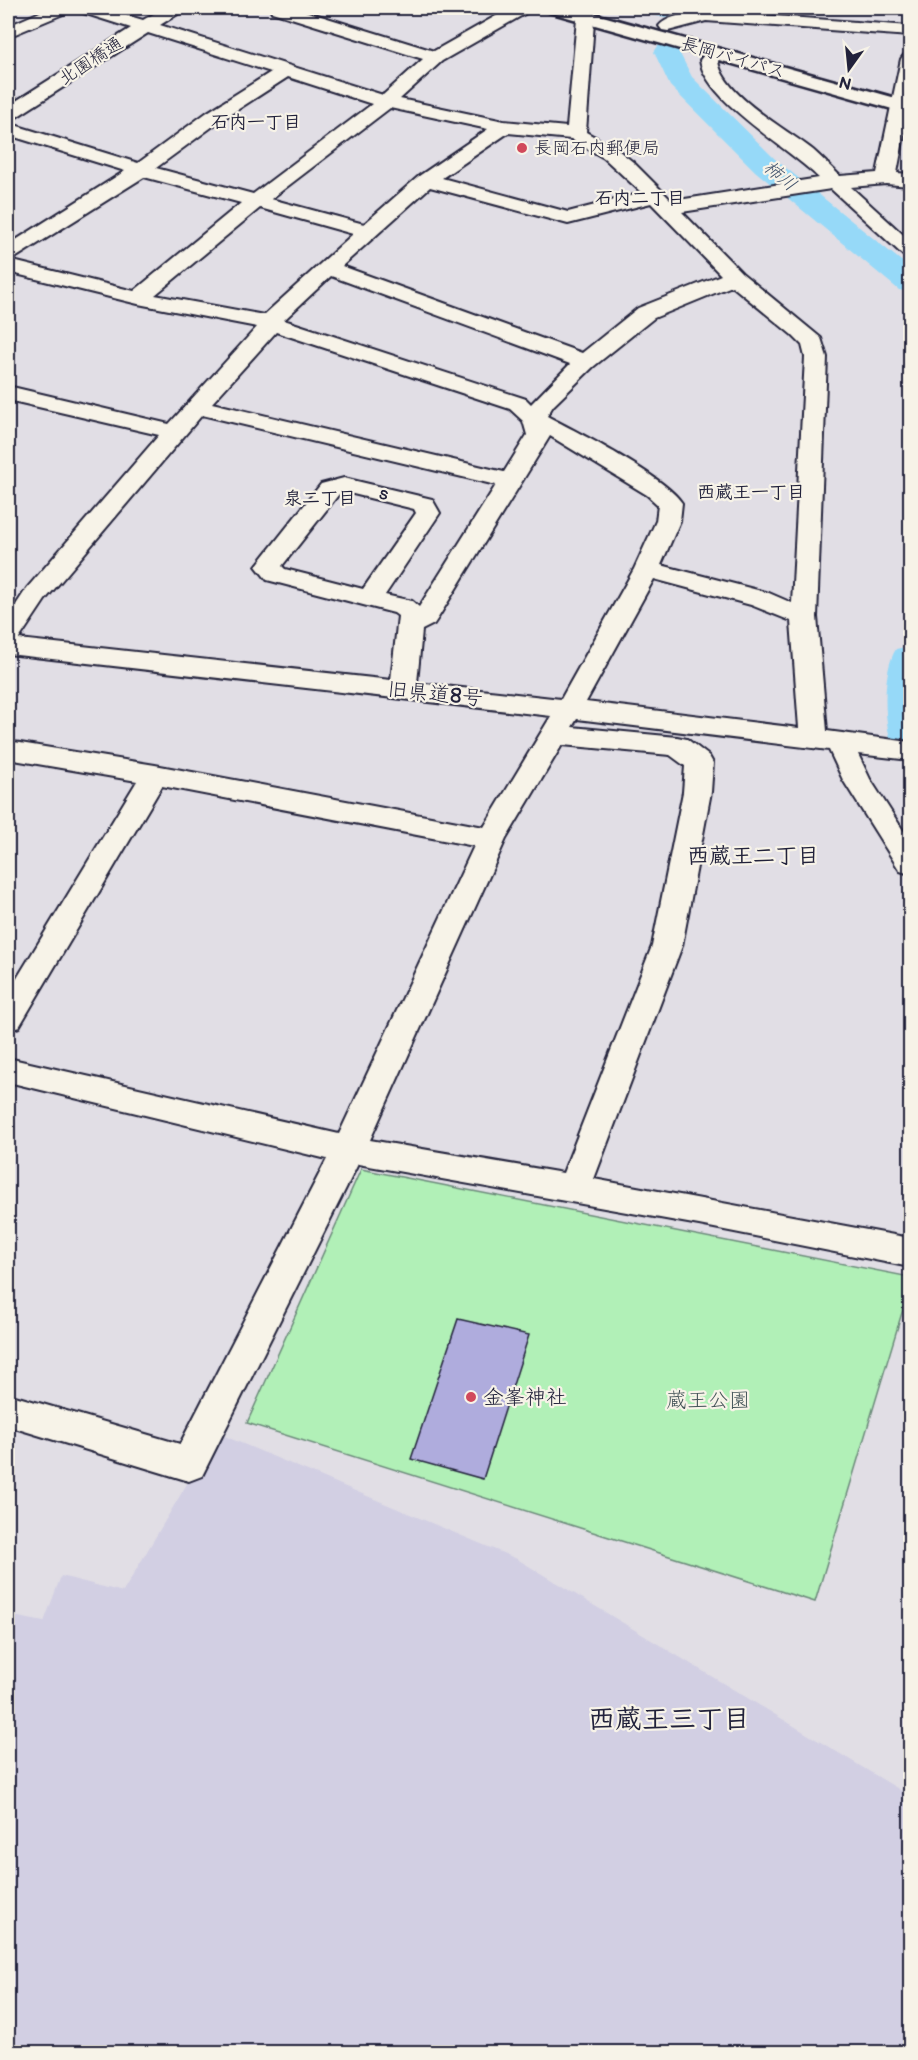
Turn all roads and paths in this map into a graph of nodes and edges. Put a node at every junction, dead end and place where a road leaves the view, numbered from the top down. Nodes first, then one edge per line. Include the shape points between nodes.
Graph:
1 (62, 8) edge
2 (86, 8) edge
3 (175, 8) edge
4 (278, 8) edge
5 (522, 8) edge
6 (555, 8) edge
7 (591, 10) edge
8 (713, 12) edge
9 (668, 26) junction
10 (144, 27) junction
11 (910, 31) edge
12 (8, 32) edge
13 (715, 53) junction
14 (436, 57) junction
15 (910, 59) edge
16 (285, 70) junction
17 (906, 101) edge
18 (386, 102) junction
19 (10, 110) edge
20 (504, 127) junction
21 (8, 129) edge
22 (576, 134) junction
23 (141, 170) junction
24 (886, 178) junction
25 (426, 180) junction
26 (910, 180) edge
27 (827, 184) junction
28 (256, 201) junction
29 (662, 202) junction
30 (368, 231) junction
31 (910, 251) edge
32 (9, 264) edge
33 (329, 268) junction
34 (735, 277) junction
35 (138, 298) junction
36 (272, 323) junction
37 (585, 362) junction
38 (8, 393) edge
39 (198, 407) junction
40 (534, 418) junction
41 (174, 432) junction
42 (510, 481) junction
43 (647, 569) junction
44 (370, 598) junction
45 (804, 617) junction
46 (410, 627) junction
47 (8, 635) edge
48 (8, 646) edge
49 (403, 691) junction
50 (567, 709) junction
51 (554, 735) junction
52 (838, 742) junction
53 (8, 750) edge
54 (910, 751) edge
55 (155, 775) junction
56 (492, 839) junction
57 (910, 864) edge
58 (8, 1019) edge
59 (8, 1070) edge
60 (349, 1149) junction
61 (574, 1188) junction
62 (910, 1253) edge
63 (8, 1410) edge

1 - 12 street
2 - 10 street
3 - 10 street, 北園橋通
4 - 14 street
5 - 14 street
6 - 7 highway, 長岡バイパス
7 - 9 highway, 長岡バイパス
7 - 13 highway, 長岡バイパス
7 - 22 street
8 - 9 street
8 - 11 street
9 - 17 highway, 長岡バイパス
10 - 16 street
10 - 19 street, 北園橋通
13 - 17 highway, 長岡バイパス
13 - 27 street via 709,60 710,67 728,94 808,156
14 - 18 street
15 - 17 street
16 - 18 street
16 - 23 street
17 - 24 street
18 - 20 street
18 - 28 street
20 - 22 street
20 - 25 street
21 - 23 street
22 - 29 street via 611,154
23 - 28 street
23 - 32 street
24 - 26 street
24 - 27 street
25 - 29 street via 568,218
25 - 30 street
27 - 29 street via 768,194
27 - 31 street
28 - 30 street
28 - 35 street
29 - 34 street
30 - 33 street
32 - 35 street
33 - 36 street via 275,314
33 - 37 street
34 - 37 street via 646,313
34 - 45 street via 800,330 813,343 816,357
35 - 36 street
36 - 39 street
36 - 40 street via 518,404
37 - 40 street via 544,402
38 - 41 street
39 - 41 street
39 - 42 street
40 - 42 street via 539,435
40 - 43 street via 656,490 670,503 668,521
41 - 47 street via 36,594
42 - 46 street via 425,618
43 - 45 street via 760,599
43 - 50 street
44 - 44 street, s via 276,575 269,566 330,489 344,485 423,504 428,513
44 - 46 street, s via 403,607 411,614
45 - 52 street
46 - 49 street
48 - 49 street, 旧県道8号
49 - 50 street, 旧県道8号
50 - 51 street
50 - 52 street, 旧県道8号
51 - 56 street
51 - 61 street via 677,746 699,763 697,792 667,946
52 - 54 street, 旧県道8号
52 - 57 street
53 - 55 street
55 - 56 street
55 - 58 street
56 - 60 street
59 - 60 street
60 - 61 street
60 - 63 street via 189,1464
61 - 62 street

